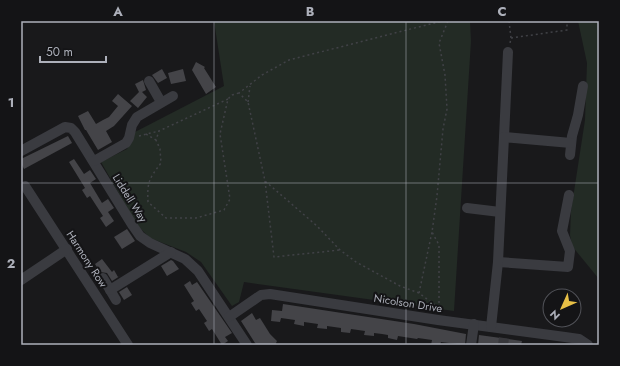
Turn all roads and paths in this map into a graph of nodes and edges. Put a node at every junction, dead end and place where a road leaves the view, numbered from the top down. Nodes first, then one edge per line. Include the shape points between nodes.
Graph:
1 (442, 21) edge
2 (448, 21) edge
3 (509, 21) edge
4 (567, 21) edge
5 (511, 38) junction
6 (508, 52) joint
7 (149, 81) dead end
8 (250, 85) junction
9 (584, 86) dead end
10 (239, 93) junction
11 (174, 96) dead end
12 (228, 99) junction
13 (161, 102) junction
14 (248, 102) junction
15 (158, 131) junction
16 (146, 134) junction
17 (504, 137) junction
18 (129, 138) junction
19 (156, 140) junction
20 (571, 143) junction
21 (21, 151) edge
22 (570, 155) dead end
23 (94, 161) junction
24 (265, 181) junction
25 (25, 186) dead end
26 (569, 194) dead end
27 (466, 208) dead end
28 (500, 212) junction
29 (432, 232) junction
30 (67, 249) junction
31 (340, 250) junction
32 (171, 252) junction
33 (498, 262) junction
34 (102, 278) dead end
35 (21, 280) edge
36 (110, 290) junction
37 (419, 293) junction
38 (116, 300) dead end
39 (229, 317) junction
40 (474, 324) junction
41 (491, 327) junction
42 (128, 345) edge
43 (247, 345) edge
44 (471, 345) edge
45 (588, 345) edge

1 - 8 path via 289,60
2 - 29 path via 439,43 445,75 447,109
3 - 5 path
4 - 5 path via 567,30
5 - 6 path
6 - 17 street
7 - 13 street
8 - 10 path
8 - 14 path
9 - 20 street
10 - 12 path
10 - 14 path
11 - 13 street
12 - 15 path
12 - 19 path via 220,134 230,199 224,210 196,218 166,218 148,202 150,178 161,163
13 - 18 street via 137,117
14 - 24 path
15 - 16 path
15 - 19 path
16 - 18 path
16 - 19 path
17 - 20 street
17 - 28 street
18 - 23 street via 126,143
20 - 22 street
21 - 23 street, Liddell Way via 65,127 76,132
23 - 32 street, Liddell Way via 140,236 150,244
24 - 31 path via 317,226
24 - 31 path via 274,258
25 - 30 street, Harmony Row
26 - 33 street via 562,231 570,250 568,267
27 - 28 street
28 - 33 street
29 - 37 path
29 - 37 path via 438,245 439,308
30 - 35 street
30 - 42 street, Harmony Row
31 - 37 path via 356,262 400,286
32 - 36 street
32 - 39 street, Liddell Way via 198,270
33 - 41 street
34 - 36 street
36 - 38 street
39 - 40 street, Nicolson Drive via 261,295 270,294
39 - 43 street, Liddell Way
40 - 41 street, Nicolson Drive
40 - 44 street
41 - 45 street, Nicolson Drive via 505,333 579,339

